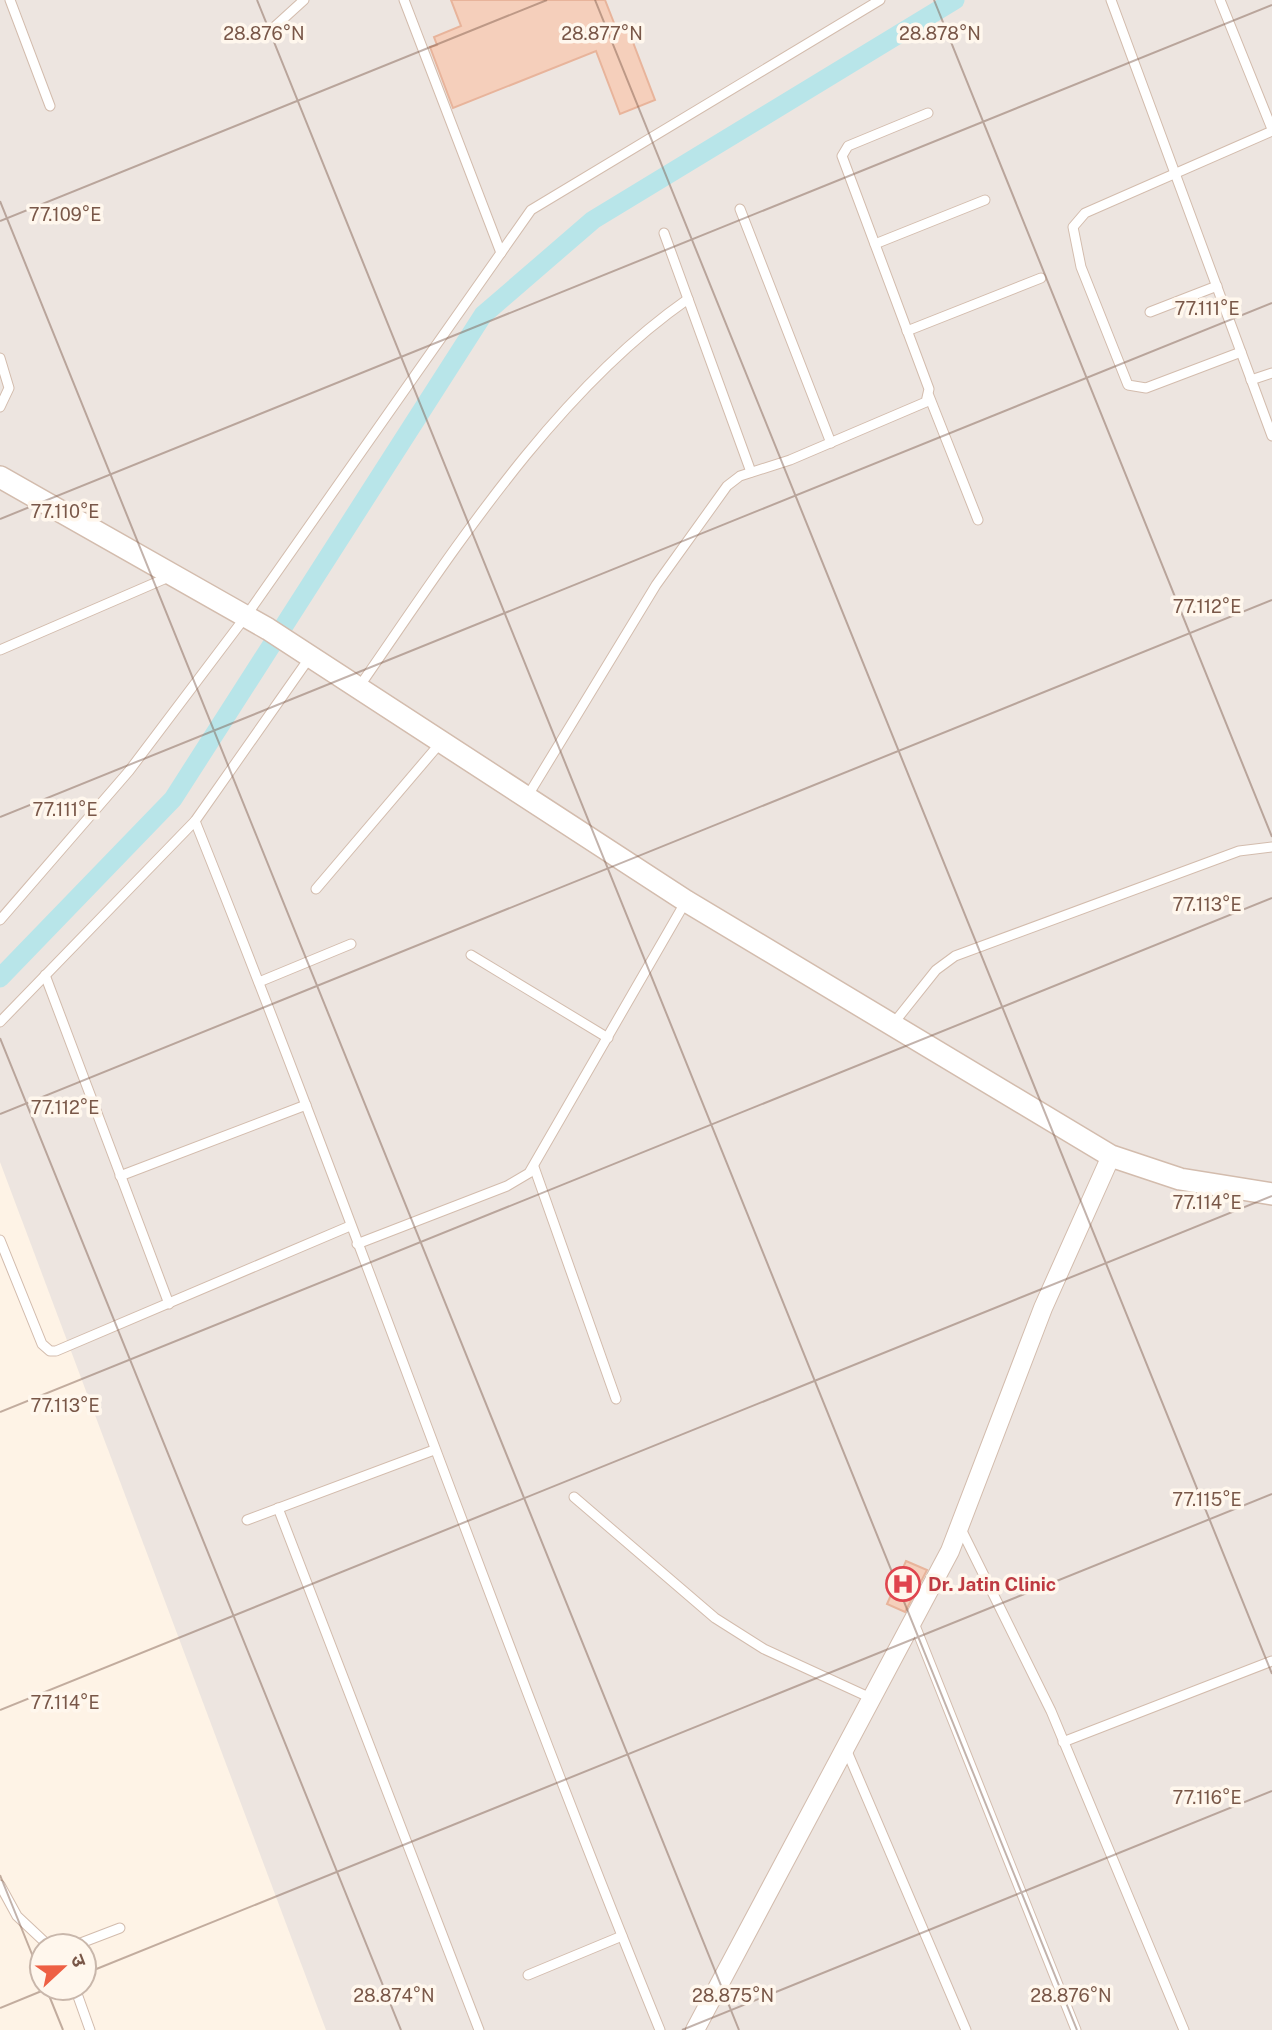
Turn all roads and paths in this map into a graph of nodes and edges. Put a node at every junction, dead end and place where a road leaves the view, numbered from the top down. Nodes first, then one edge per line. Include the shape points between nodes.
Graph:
1 (10, 0) edge
2 (304, 0) edge
3 (404, 0) edge
4 (880, 0) edge
5 (1111, 0) edge
6 (1220, 0) edge
7 (271, 30) dead end
8 (50, 106) dead end
9 (928, 113) dead end
10 (1272, 130) edge
11 (1175, 171) junction
12 (985, 200) dead end
13 (740, 209) dead end
14 (664, 233) dead end
15 (875, 244) junction
16 (501, 253) junction
17 (1041, 278) dead end
18 (1217, 286) junction
19 (688, 299) junction
20 (1150, 312) dead end
21 (907, 331) junction
22 (1241, 352) junction
23 (0, 358) edge
24 (1272, 373) edge
25 (1251, 380) junction
26 (929, 396) junction
27 (0, 407) edge
28 (1272, 436) edge
29 (831, 443) junction
30 (751, 472) junction
31 (0, 477) edge
32 (978, 520) dead end
33 (172, 575) junction
34 (246, 616) junction
35 (0, 650) edge
36 (306, 652) junction
37 (359, 687) junction
38 (442, 741) junction
39 (527, 797) junction
40 (195, 821) junction
41 (1272, 847) edge
42 (317, 888) dead end
43 (686, 901) junction
44 (0, 920) edge
45 (351, 944) dead end
46 (471, 955) dead end
47 (45, 975) junction
48 (260, 982) junction
49 (0, 1022) edge
50 (893, 1024) junction
51 (608, 1038) junction
52 (306, 1105) junction
53 (1111, 1156) junction
54 (534, 1167) junction
55 (120, 1176) junction
56 (1272, 1194) edge
57 (350, 1226) junction
58 (0, 1240) edge
59 (357, 1244) junction
60 (169, 1304) junction
61 (616, 1399) dead end
62 (433, 1450) junction
63 (574, 1497) dead end
64 (278, 1508) junction
65 (247, 1520) dead end
66 (960, 1526) junction
67 (914, 1623) junction
68 (1272, 1661) edge
69 (873, 1699) junction
70 (1063, 1742) junction
71 (846, 1749) junction
72 (0, 1885) edge
73 (120, 1928) dead end
74 (34, 1932) edge
75 (98, 1936) edge
76 (622, 1936) junction
77 (528, 1975) dead end
78 (80, 2002) edge
79 (90, 2030) edge
80 (479, 2030) edge
81 (660, 2030) edge
82 (695, 2030) edge
83 (966, 2030) edge
84 (1076, 2030) edge
85 (1184, 2030) edge

1 - 8 lane
2 - 7 lane
3 - 16 lane
4 - 16 lane via 551,195 531,209
5 - 11 lane
6 - 10 lane
9 - 15 lane via 843,152
10 - 11 lane
11 - 18 lane
11 - 22 lane via 1076,219 1073,238 1081,267 1128,384 1146,388
12 - 15 lane
13 - 29 lane
14 - 19 lane
15 - 21 lane
16 - 34 lane
17 - 21 lane
18 - 20 lane
18 - 22 lane
19 - 30 lane
19 - 37 lane via 640,334 535,445 455,548
21 - 26 lane
22 - 25 lane
23 - 27 lane via 9,388
24 - 25 lane
25 - 28 lane
26 - 29 lane via 920,406
26 - 32 lane
29 - 30 lane
30 - 39 lane via 718,495 656,585
31 - 33 street
33 - 34 street
33 - 35 lane
34 - 36 street
34 - 44 lane via 129,771
36 - 37 street
36 - 40 lane
37 - 38 street
38 - 39 street
38 - 42 lane
39 - 43 street
40 - 47 lane
40 - 48 lane
41 - 50 lane via 1239,851 954,957 936,970
43 - 50 street
43 - 51 lane
45 - 48 lane
46 - 51 lane
47 - 49 lane
47 - 55 lane
48 - 52 lane
50 - 53 street
51 - 54 lane
52 - 55 lane
52 - 57 lane
53 - 56 street via 1180,1179
53 - 66 street via 1043,1308
54 - 59 lane via 507,1186
54 - 61 lane
55 - 60 lane
57 - 59 lane
57 - 60 lane
58 - 60 lane via 42,1344 50,1351
59 - 62 lane
62 - 64 lane
62 - 76 lane
63 - 69 lane via 715,1618 764,1649
64 - 65 lane
64 - 80 lane
66 - 67 street
66 - 70 lane
67 - 69 street
67 - 84 lane
68 - 70 lane
69 - 71 street
70 - 85 lane
71 - 82 street
71 - 83 lane
72 - 74 lane via 17,1916
73 - 75 lane
76 - 77 lane
76 - 81 lane
78 - 79 lane

